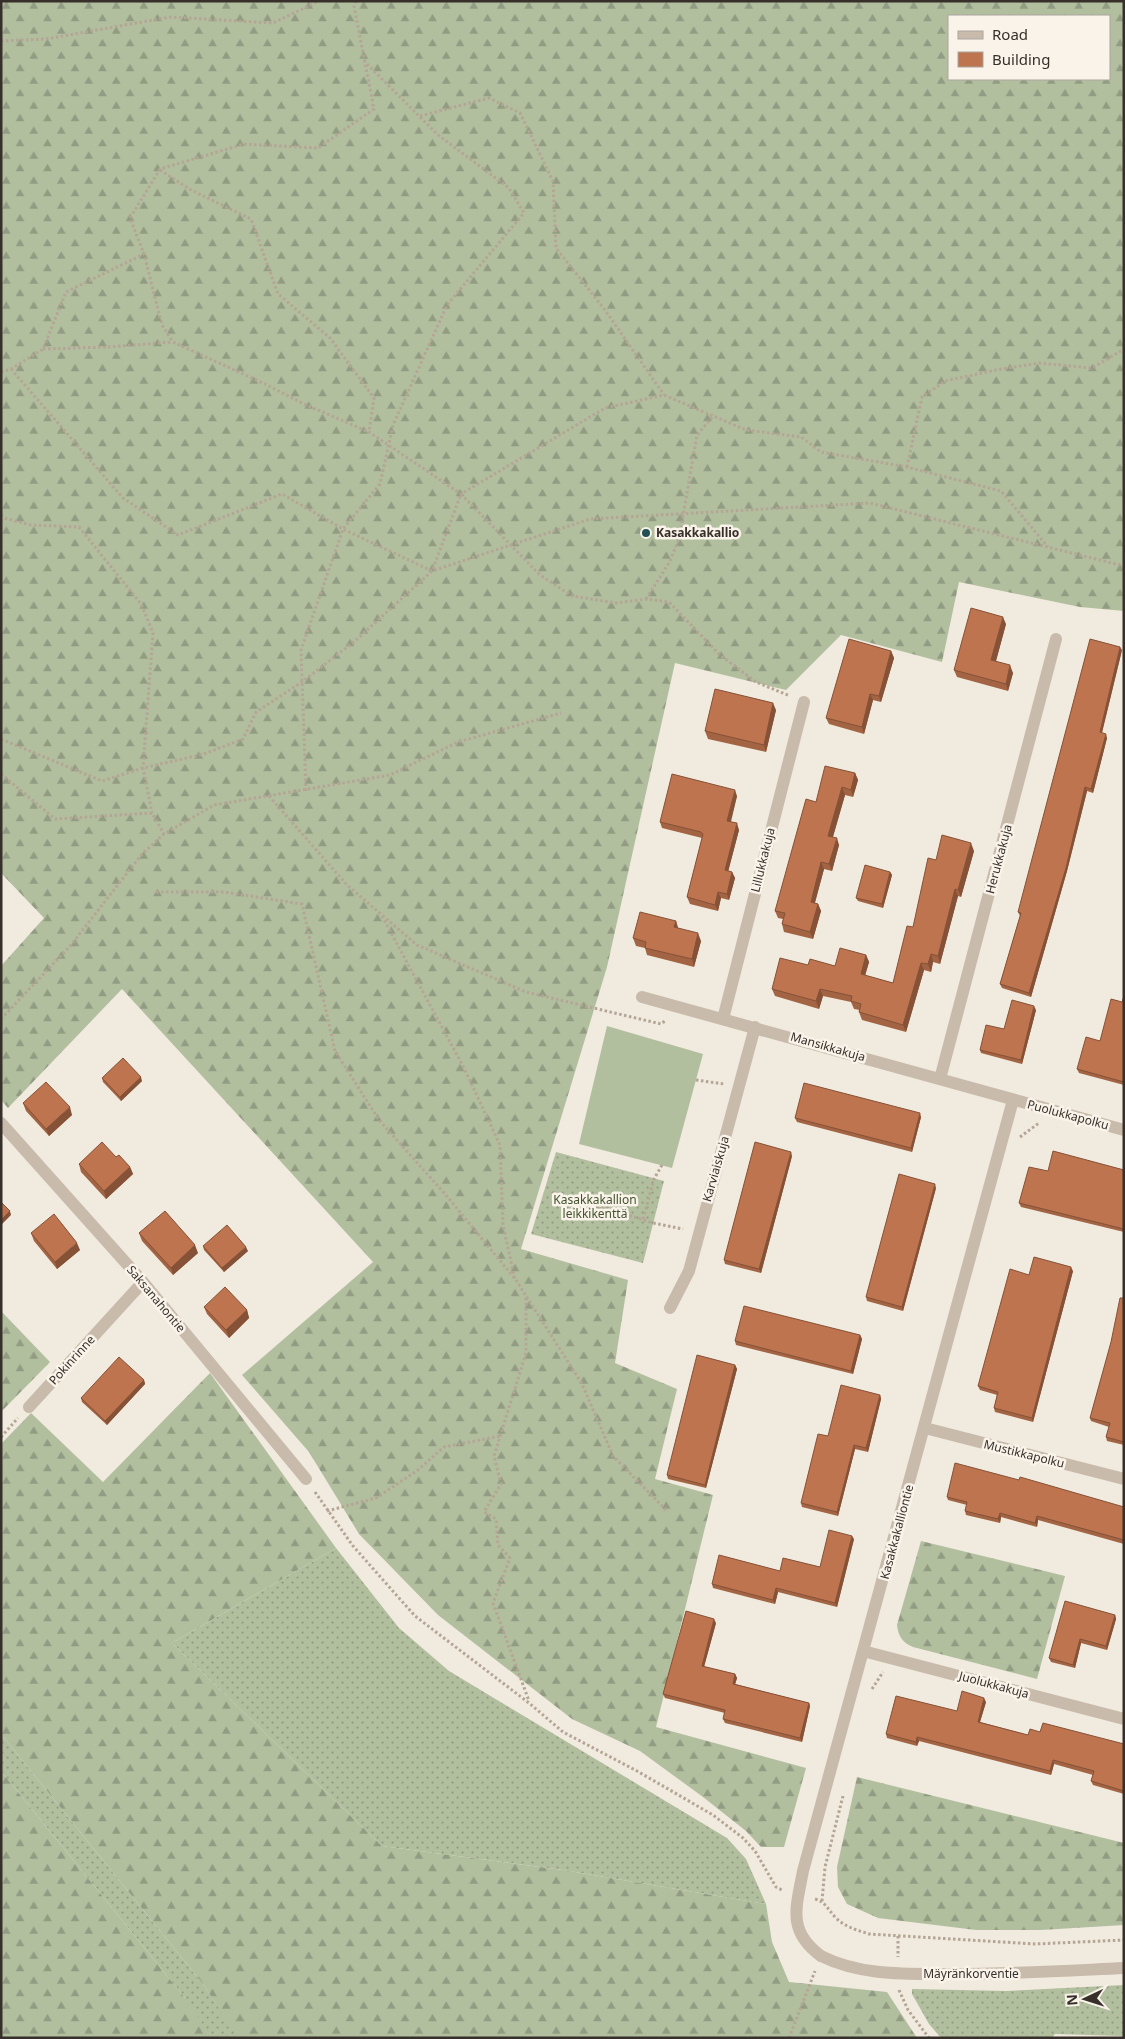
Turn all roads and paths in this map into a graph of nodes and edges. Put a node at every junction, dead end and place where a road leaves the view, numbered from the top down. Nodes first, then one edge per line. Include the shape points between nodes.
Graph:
1 (319, 1) edge
2 (356, 1) edge
3 (1, 41) edge
4 (364, 61) junction
5 (420, 116) junction
6 (160, 169) junction
7 (144, 254) junction
8 (173, 342) junction
9 (43, 349) junction
10 (1124, 349) edge
11 (11, 369) junction
12 (1, 372) edge
13 (664, 395) junction
14 (714, 416) junction
15 (369, 432) junction
16 (389, 444) junction
17 (907, 467) junction
18 (461, 494) junction
19 (1, 514) edge
20 (343, 529) junction
21 (508, 546) junction
22 (1048, 547) junction
23 (1124, 566) edge
24 (432, 571) junction
25 (646, 599) junction
26 (1056, 638) dead end
27 (302, 682) junction
28 (804, 702) joint
29 (561, 713) dead end
30 (1, 738) edge
31 (143, 768) junction
32 (1, 774) edge
33 (306, 790) junction
34 (269, 796) junction
35 (152, 813) junction
36 (164, 834) junction
37 (156, 892) dead end
38 (381, 914) junction
39 (642, 997) dead end
40 (682, 1008) junction
41 (1, 1019) edge
42 (723, 1019) junction
43 (755, 1027) junction
44 (940, 1079) junction
45 (696, 1080) dead end
46 (740, 1086) junction
47 (1013, 1100) junction
48 (1, 1124) edge
49 (1124, 1130) edge
50 (662, 1165) dead end
51 (553, 1192) dead end
52 (643, 1219) junction
53 (698, 1232) junction
54 (516, 1280) junction
55 (142, 1282) junction
56 (526, 1297) junction
57 (670, 1308) dead end
58 (29, 1407) joint
59 (925, 1428) junction
60 (500, 1436) junction
61 (1, 1437) edge
62 (306, 1479) joint
63 (1124, 1479) edge
64 (327, 1511) junction
65 (668, 1512) dead end
66 (863, 1651) junction
67 (883, 1671) dead end
68 (870, 1696) dead end
69 (529, 1703) junction
70 (1124, 1718) edge
71 (844, 1791) dead end
72 (787, 1892) dead end
73 (898, 1936) junction
74 (1124, 1940) edge
75 (821, 1956) junction
76 (898, 1958) dead end
77 (1124, 1968) edge
78 (898, 1987) dead end
79 (789, 2038) edge
80 (929, 2038) edge

1 - 3 path via 274,23 170,17 46,38
2 - 4 path via 354,6
4 - 5 path
4 - 6 path via 374,109 318,148 244,144
5 - 13 path via 489,98 520,113 553,181 556,248 605,310
5 - 16 path via 438,135 509,188 524,213 447,305 393,425
6 - 7 path via 130,218
6 - 15 path via 191,190 251,220 278,294 330,338 374,398
7 - 8 path via 162,325
7 - 9 path via 66,292
8 - 9 path
8 - 15 path
9 - 11 path
10 - 17 path via 1092,368 1039,363 945,381 922,397
11 - 12 path
11 - 20 path via 123,498 178,535 282,494
13 - 14 path
13 - 18 path via 605,408
14 - 17 path via 746,430 801,437 821,452
14 - 25 path via 697,435 679,539 669,563
15 - 16 path
16 - 18 path
16 - 20 path via 380,484
17 - 22 path via 1000,491
18 - 21 path
18 - 24 path
19 - 31 path via 4,518 31,525 79,527 141,604 153,633
20 - 24 path
20 - 27 path via 300,650
21 - 22 path via 590,518 870,503
21 - 24 path
21 - 25 path via 540,576 572,596 616,603
22 - 23 path
24 - 27 path via 355,642
25 - 28 path via 669,602 720,655 756,682
26 - 44 street, Herukkakuja
27 - 31 path via 256,712 243,738 204,754
27 - 33 path
28 - 42 street, Lillukkakuja
29 - 33 path via 458,742 390,775
30 - 31 path via 102,781
31 - 35 path
32 - 35 path via 55,819
33 - 34 path
34 - 36 path via 214,804
34 - 38 path via 347,885
35 - 36 path
36 - 41 path via 142,854 71,945
37 - 54 path via 224,892 302,904 335,1051 378,1120
38 - 40 path via 417,945 526,992 661,1024
38 - 54 path via 464,1068 500,1146 503,1225
39 - 40 street, Mansikkakuja
40 - 42 street, Mansikkakuja
42 - 43 street, Mansikkakuja
43 - 44 street, Mansikkakuja
43 - 46 street, Karviaiskuja
44 - 47 street, Mansikkakuja
45 - 46 path
46 - 53 street, Karviaiskuja
47 - 49 street, Puolukkapolku
47 - 59 street, Kasakkakalliontie
48 - 55 street, Saksanahontie
50 - 52 path via 654,1179
51 - 52 path
52 - 53 path
53 - 57 street, Karviaiskuja via 689,1270
54 - 56 path
55 - 58 street, Pokinrinne
55 - 62 street, Saksanahontie
56 - 60 path via 526,1353
56 - 65 path via 582,1384 614,1456
58 - 61 path
59 - 63 street, Mustikkapolku
59 - 66 street, Kasakkakalliontie
60 - 64 path via 444,1447 418,1470 376,1498
60 - 69 path via 494,1456 501,1484 484,1512 496,1520 498,1545 510,1558 493,1603
62 - 64 path
64 - 69 path via 353,1546 415,1616
66 - 70 street, Juolukkakuja
66 - 75 street, Kasakkakalliontie via 796,1914 804,1943
67 - 68 path
69 - 72 path via 563,1732 714,1815 743,1838 755,1851 776,1887
71 - 73 path via 825,1867 822,1901 849,1928 869,1934
73 - 74 path via 1026,1944
73 - 76 path
75 - 77 street, Mäyränkorventie via 857,1969 898,1974 1009,1974
75 - 79 path
78 - 80 path via 908,2010

